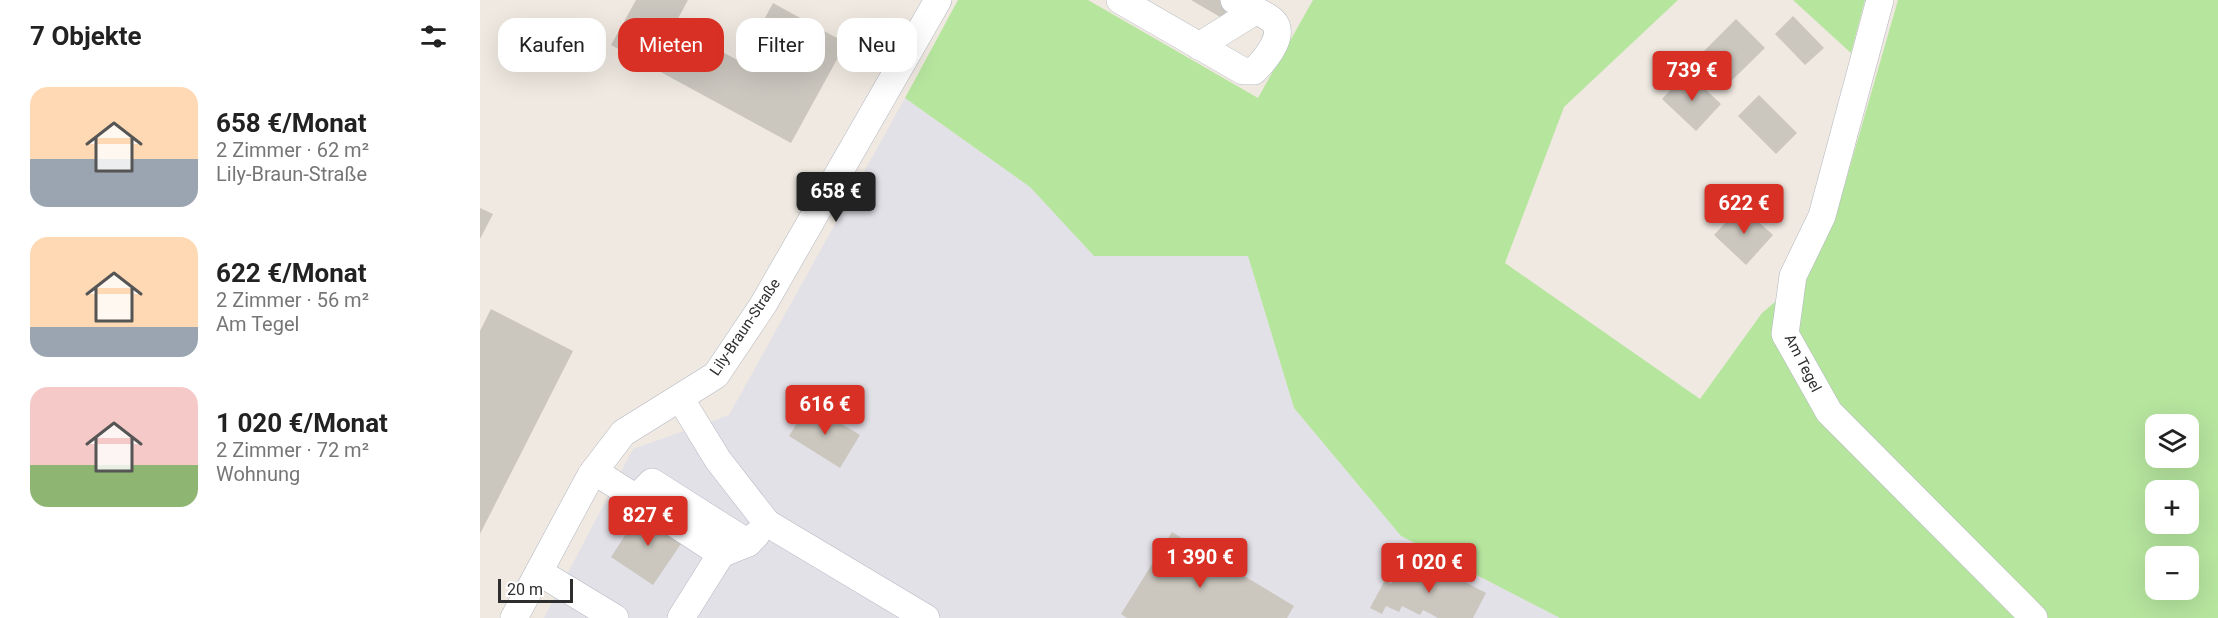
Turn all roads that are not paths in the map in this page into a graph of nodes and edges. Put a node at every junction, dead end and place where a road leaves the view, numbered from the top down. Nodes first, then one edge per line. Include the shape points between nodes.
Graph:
1 (938, 0) edge
2 (1120, 0) edge
3 (1880, 0) edge
4 (1244, 5) edge
5 (1200, 46) junction
6 (680, 398) junction
7 (594, 471) junction
8 (636, 498) junction
9 (767, 523) junction
10 (748, 543) junction
11 (721, 554) junction
12 (538, 572) junction
13 (514, 618) edge
14 (615, 618) edge
15 (681, 618) edge
16 (926, 618) edge
17 (2034, 618) edge

1 - 6 street, Lily-Braun-Straße via 763,306 716,375
2 - 5 street
3 - 17 street, Am Tegel via 1822,216 1793,276 1785,334 1829,412
4 - 5 street
4 - 5 street via 1272,20 1277,28 1277,37 1254,71 1243,71
6 - 7 street, Lily-Braun-Straße via 623,433
6 - 9 street via 718,460
7 - 8 street
7 - 12 street, Lily-Braun-Straße
8 - 10 street via 652,482
8 - 11 street
9 - 10 street
9 - 16 street
10 - 11 street
11 - 15 street
12 - 13 street, Lily-Braun-Straße
12 - 14 street

